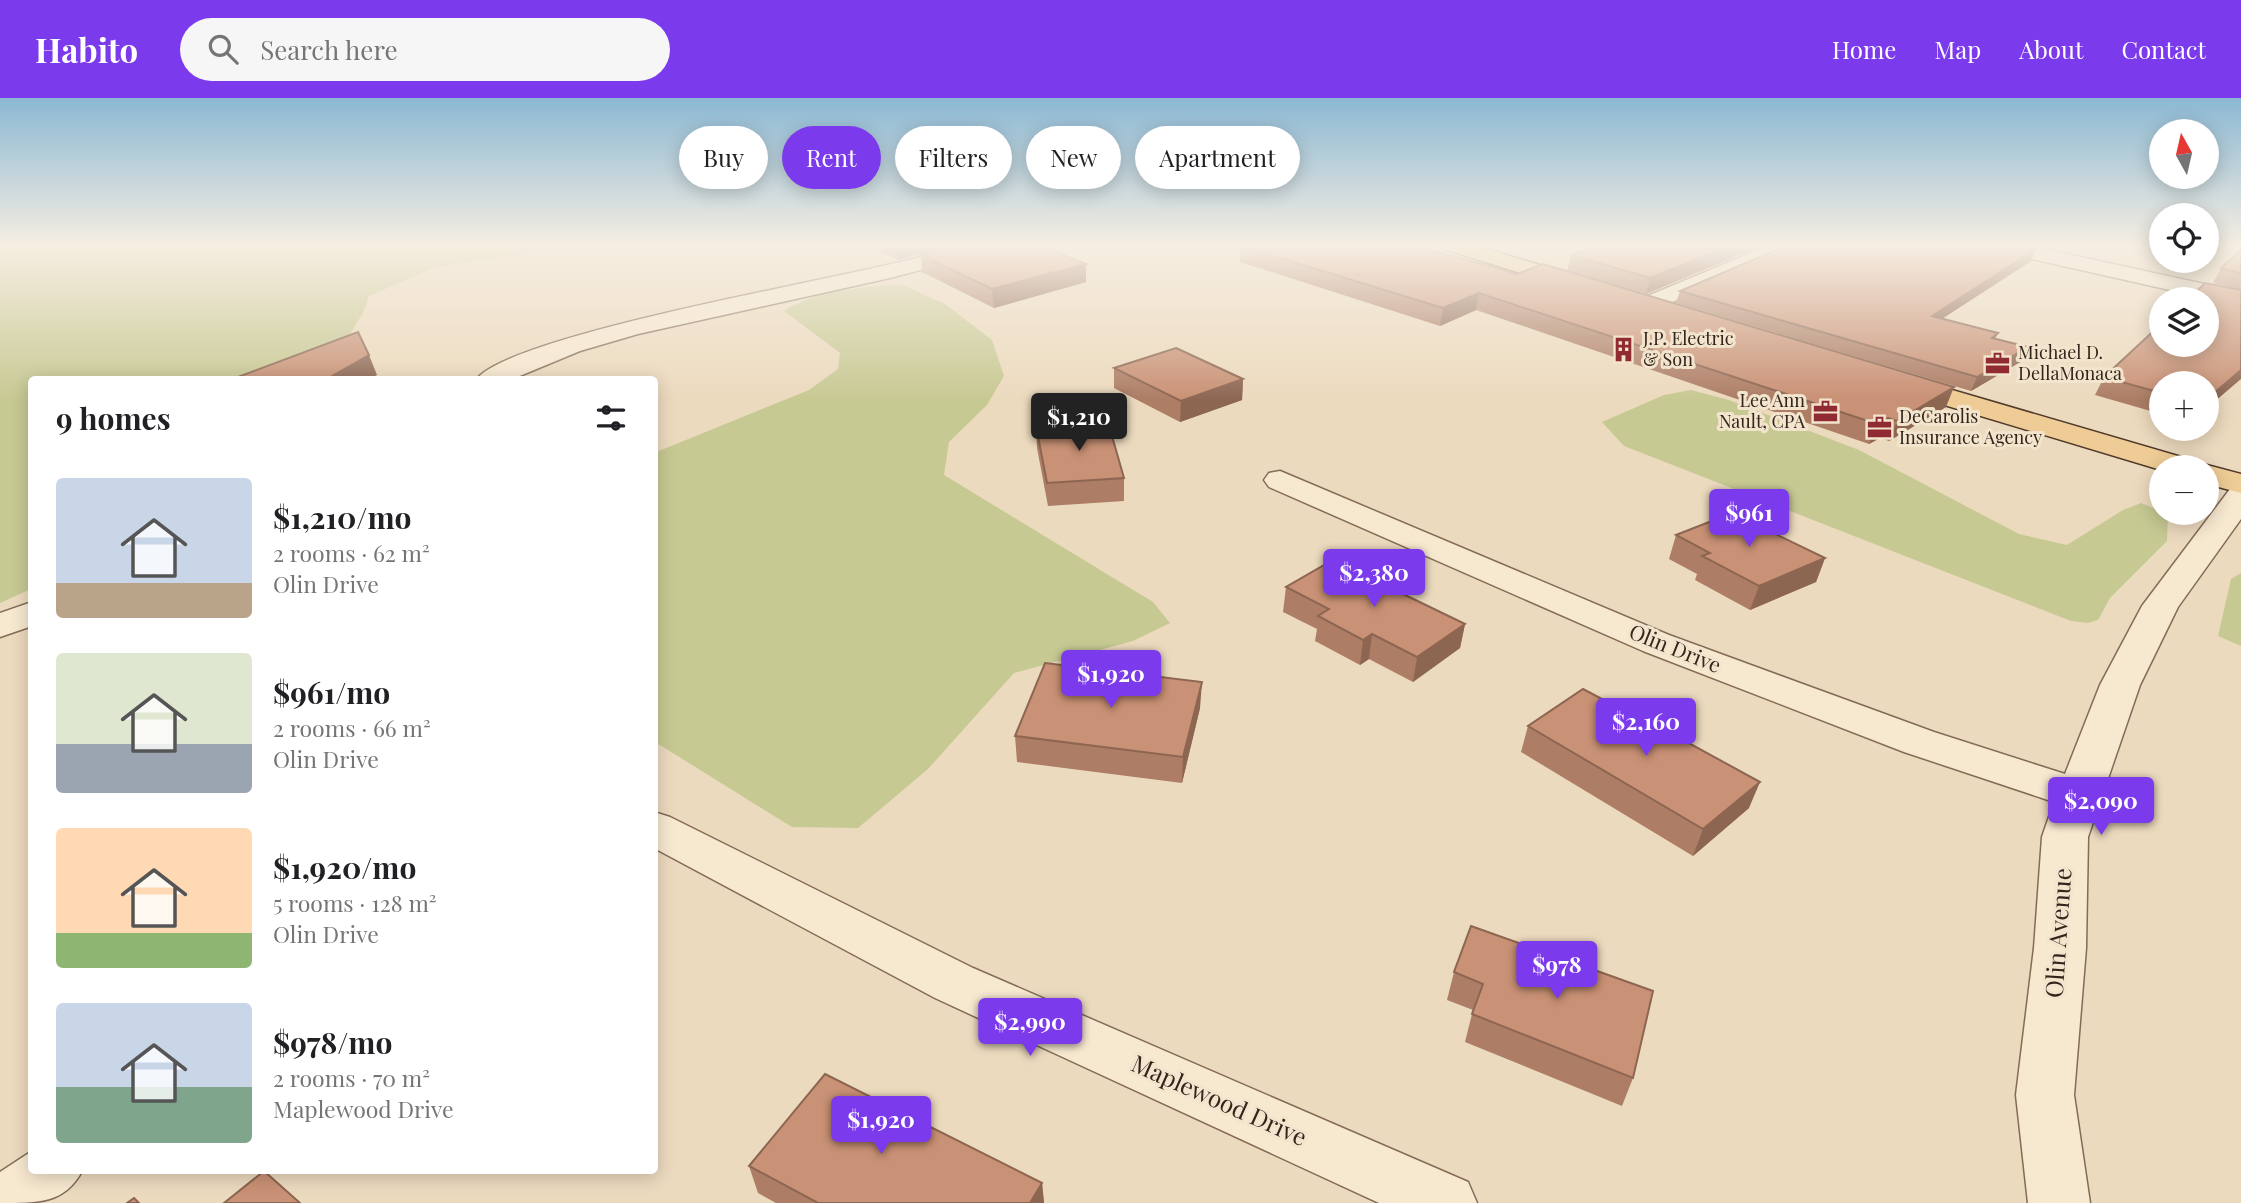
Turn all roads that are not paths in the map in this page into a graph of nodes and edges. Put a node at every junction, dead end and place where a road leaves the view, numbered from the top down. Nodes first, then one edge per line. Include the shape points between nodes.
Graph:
1 (768, 297) edge
2 (1618, 297) edge
3 (1666, 297) edge
4 (1646, 305) junction
5 (1685, 317) edge
6 (499, 376) edge
7 (1882, 377) edge
8 (2149, 457) edge
9 (2219, 478) edge
10 (1280, 480) dead end
11 (2241, 484) edge
12 (2241, 496) edge
13 (28, 614) edge
14 (0, 626) edge
15 (2079, 794) junction
16 (658, 830) edge
17 (48, 1174) edge
18 (6, 1203) edge
19 (1446, 1203) edge
20 (2059, 1203) edge

1 - 6 street via 656,321
2 - 4 main road
3 - 4 street
4 - 5 main road
7 - 8 main road
9 - 11 main road
10 - 15 street, Olin Drive via 1705,662 1919,742
12 - 15 street, Olin Avenue via 2160,607 2120,685
13 - 14 street
15 - 20 street, Olin Avenue via 2066,837 2045,1095
16 - 19 street, Maplewood Drive via 954,983
17 - 18 street

